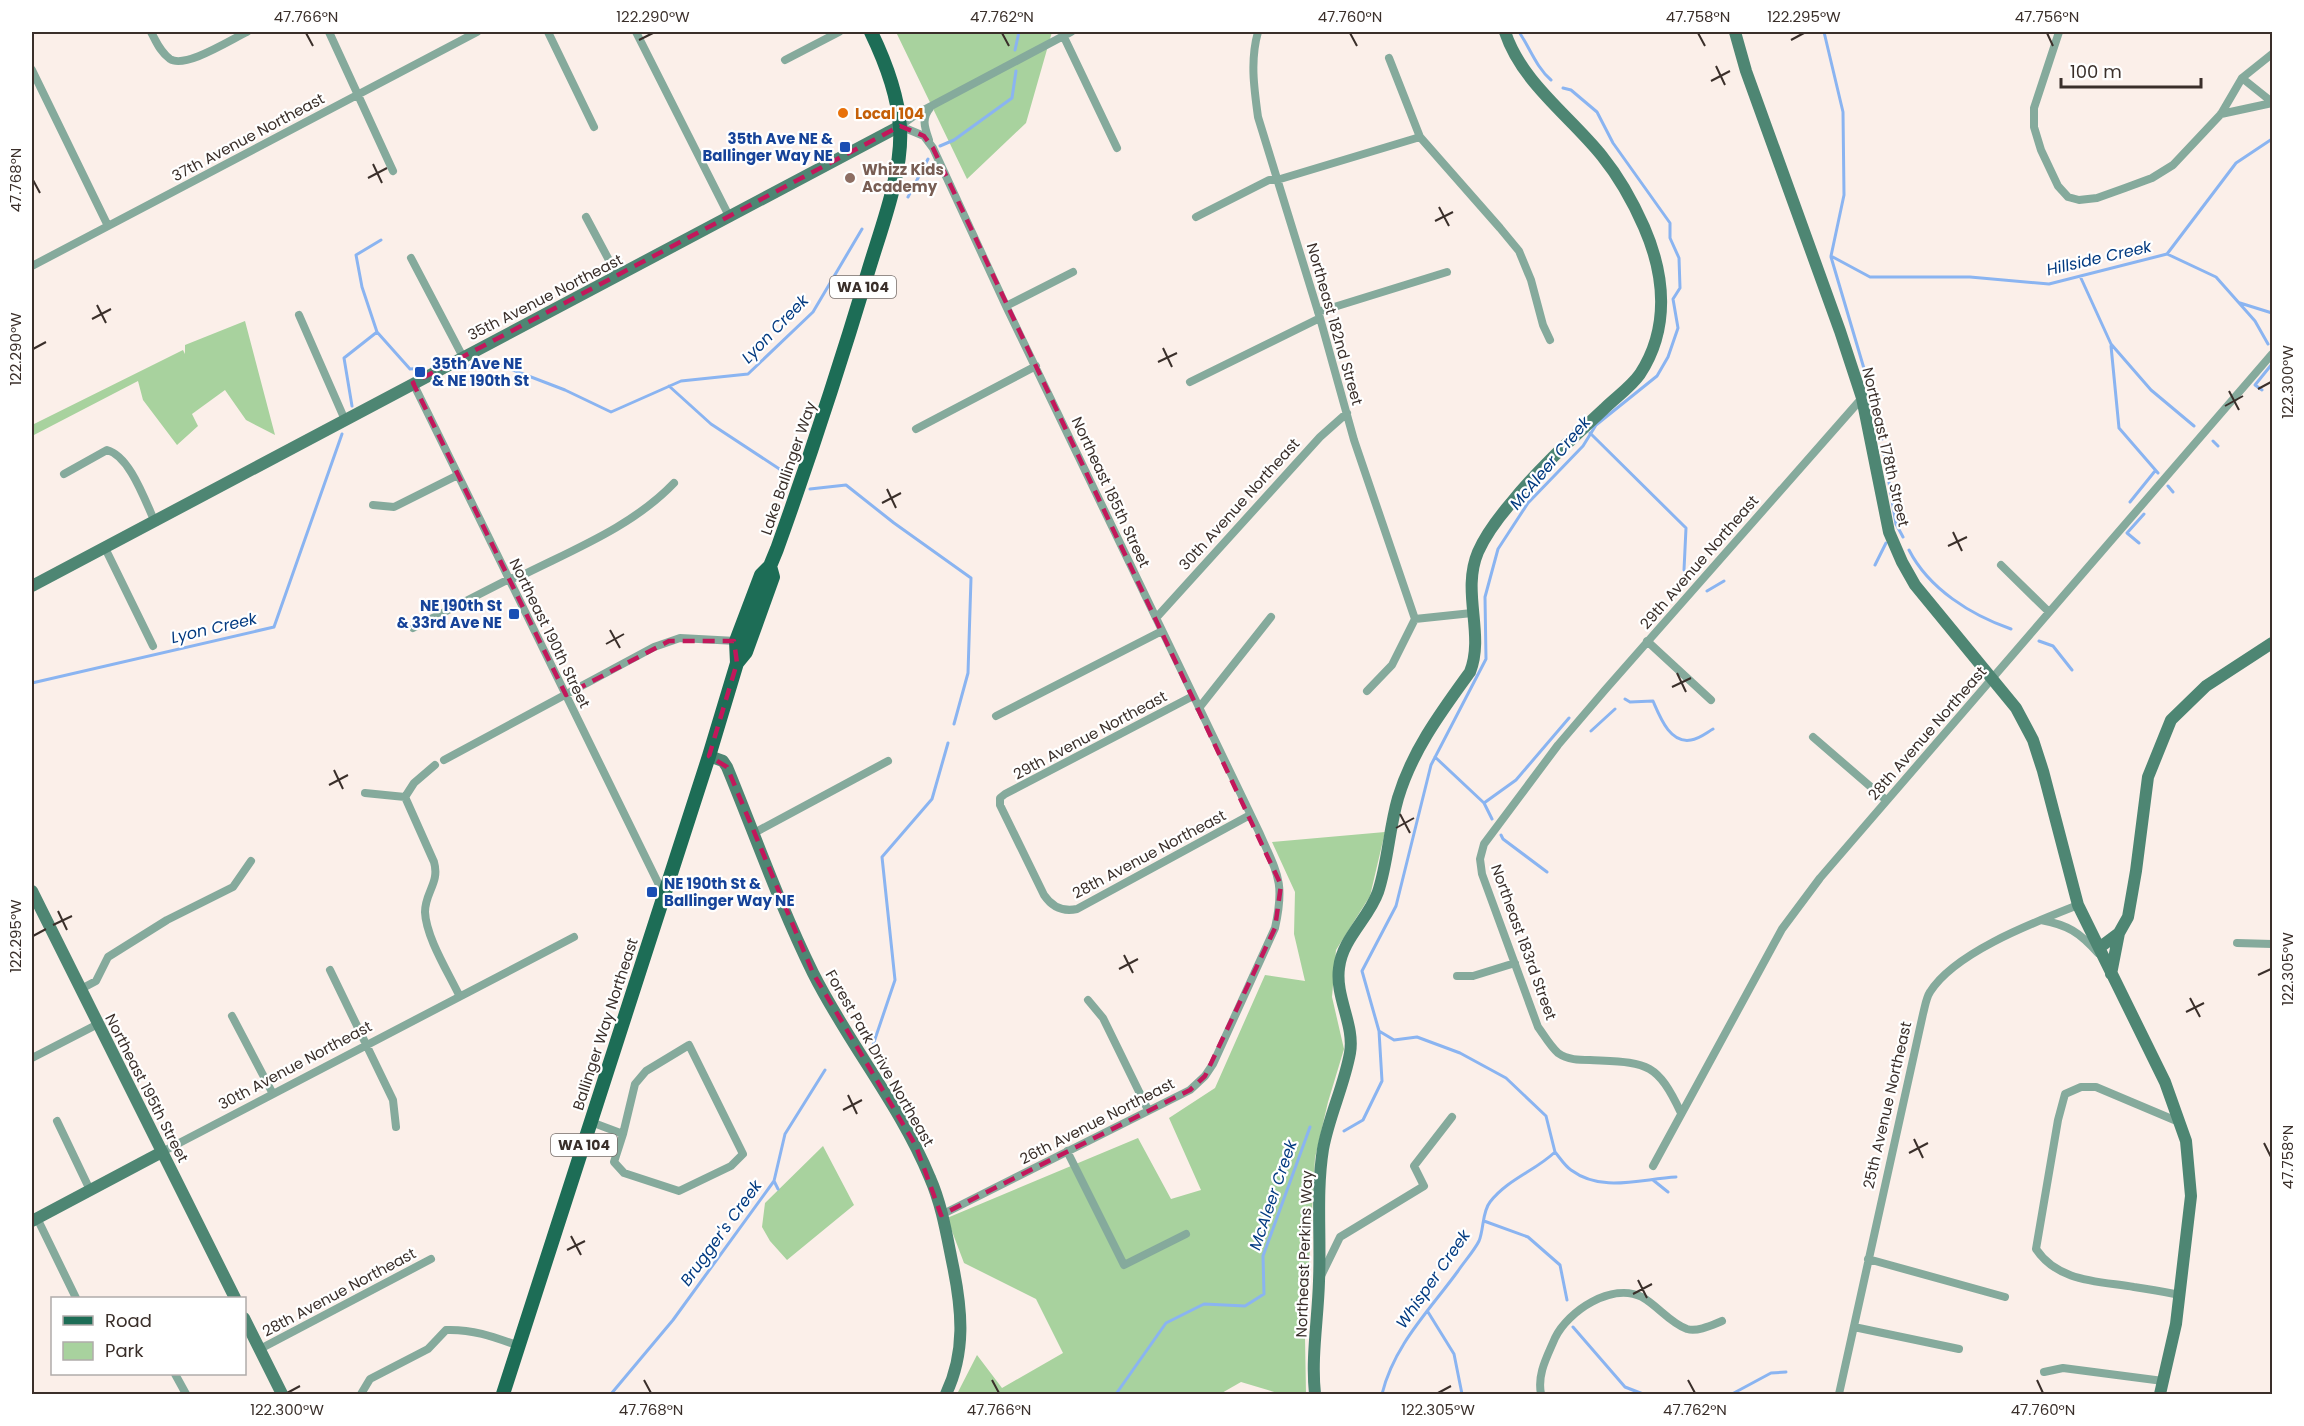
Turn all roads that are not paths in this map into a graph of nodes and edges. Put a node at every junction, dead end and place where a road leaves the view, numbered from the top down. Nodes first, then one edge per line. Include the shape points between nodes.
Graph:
1 (152, 32) edge
2 (247, 32) edge
3 (329, 32) edge
4 (477, 32) edge
5 (548, 32) edge
6 (636, 32) edge
7 (839, 32) edge
8 (871, 32) edge
9 (1258, 32) edge
10 (1505, 32) edge
11 (1735, 32) edge
12 (2059, 32) edge
13 (1067, 33) edge
14 (2272, 54) edge
15 (1389, 58) dead end
16 (785, 60) dead end
17 (32, 70) edge
18 (2242, 78) junction
19 (358, 94) junction
20 (2272, 102) edge
21 (932, 106) junction
22 (2221, 114) junction
23 (900, 126) junction
24 (594, 127) dead end
25 (1420, 137) junction
26 (929, 142) junction
27 (1117, 148) dead end
28 (393, 171) dead end
29 (1277, 180) junction
30 (1196, 217) dead end
31 (586, 218) dead end
32 (730, 218) junction
33 (108, 226) junction
34 (411, 258) dead end
35 (32, 266) edge
36 (1073, 272) dead end
37 (1447, 272) dead end
38 (618, 277) junction
39 (1006, 306) junction
40 (299, 315) dead end
41 (1319, 315) junction
42 (1550, 340) dead end
43 (2272, 354) edge
44 (463, 357) junction
45 (1036, 366) junction
46 (1190, 382) dead end
47 (413, 383) junction
48 (1862, 398) junction
49 (1347, 413) junction
50 (345, 420) junction
51 (916, 429) dead end
52 (64, 474) dead end
53 (458, 475) junction
54 (674, 483) dead end
55 (373, 505) dead end
56 (155, 522) junction
57 (105, 548) junction
58 (2001, 565) dead end
59 (770, 566) junction
60 (509, 579) junction
61 (32, 586) edge
62 (1472, 612) junction
63 (2049, 612) junction
64 (1271, 617) dead end
65 (1156, 618) junction
66 (1415, 619) junction
67 (413, 628) dead end
68 (1162, 631) junction
69 (736, 641) junction
70 (1647, 641) junction
71 (2272, 644) edge
72 (153, 646) dead end
73 (736, 663) junction
74 (1993, 678) junction
75 (1367, 691) dead end
76 (566, 695) junction
77 (1193, 696) junction
78 (1711, 700) dead end
79 (1198, 708) junction
80 (996, 716) dead end
81 (1813, 737) dead end
82 (1558, 745) joint
83 (709, 756) junction
84 (444, 760) dead end
85 (888, 761) dead end
86 (435, 765) dead end
87 (365, 793) dead end
88 (405, 797) junction
89 (1886, 800) junction
90 (1250, 815) junction
91 (754, 832) junction
92 (251, 861) dead end
93 (1281, 885) joint
94 (32, 891) edge
95 (664, 895) junction
96 (35, 905) edge
97 (2078, 905) junction
98 (1059, 908) joint
99 (2040, 920) junction
100 (2119, 933) junction
101 (574, 937) dead end
102 (2237, 943) dead end
103 (2272, 944) edge
104 (2099, 948) junction
105 (2104, 960) junction
106 (1515, 963) junction
107 (330, 970) dead end
108 (2111, 974) junction
109 (1457, 976) dead end
110 (81, 989) junction
111 (459, 995) junction
112 (1088, 1000) dead end
113 (232, 1016) dead end
114 (98, 1024) junction
115 (366, 1044) junction
116 (32, 1058) edge
117 (273, 1094) junction
118 (1148, 1110) junction
119 (1681, 1113) junction
120 (1452, 1118) dead end
121 (57, 1121) dead end
122 (591, 1122) junction
123 (2179, 1122) junction
124 (396, 1127) dead end
125 (623, 1134) junction
126 (1067, 1150) junction
127 (162, 1152) junction
128 (1653, 1166) dead end
129 (90, 1190) junction
130 (941, 1215) junction
131 (34, 1219) edge
132 (1186, 1234) dead end
133 (431, 1258) dead end
134 (1868, 1259) junction
135 (1319, 1279) junction
136 (2180, 1295) junction
137 (75, 1297) edge
138 (234, 1297) edge
139 (2005, 1297) dead end
140 (1722, 1321) dead end
141 (246, 1322) edge
142 (1854, 1327) junction
143 (519, 1346) junction
144 (260, 1349) junction
145 (1959, 1349) dead end
146 (2044, 1372) dead end
147 (176, 1375) edge
148 (2163, 1381) junction
149 (186, 1395) edge
150 (282, 1395) edge
151 (361, 1395) edge
152 (503, 1395) edge
153 (946, 1395) edge
154 (1315, 1395) edge
155 (1541, 1395) edge
156 (1839, 1395) edge
157 (2160, 1395) edge

1 - 2 street via 170,60 180,63
3 - 19 street
4 - 19 street, 37th Avenue Northeast
5 - 24 street
6 - 32 street
7 - 16 street
8 - 23 main road, WA 104 via 881,53
9 - 29 street, Northeast 182nd Street via 1253,52 1253,83 1258,117
10 - 62 street, Northeast Perkins Way via 1522,66 1604,158 1629,197 1660,278 1661,323 1654,349 1638,376 1529,480 1499,518 1478,552 1471,580
11 - 48 street, Northeast 178th Street
12 - 22 street via 2034,108 2034,127 2058,186 2068,198 2097,198 2152,178 2173,165
13 - 21 street, 35th Avenue Northeast
13 - 27 street
14 - 18 street
15 - 25 street
17 - 33 street
18 - 20 street
18 - 22 street
19 - 28 street
19 - 33 street, 37th Avenue Northeast
20 - 22 street
21 - 23 street, 35th Avenue Northeast
21 - 26 street via 924,123
23 - 26 street
23 - 32 street, 35th Avenue Northeast
23 - 59 main road, Lake Ballinger Way / WA 104 via 898,161 887,208 835,381
25 - 29 street
25 - 42 street via 1519,251
26 - 39 street, Northeast 185th Street
29 - 30 street via 1269,180
29 - 41 street, Northeast 182nd Street
31 - 38 street
32 - 38 street, 35th Avenue Northeast
33 - 35 street, 37th Avenue Northeast
34 - 44 street
36 - 39 street
37 - 41 street
38 - 44 street, 35th Avenue Northeast
39 - 45 street, Northeast 185th Street
40 - 50 street
41 - 46 street
41 - 49 street, Northeast 182nd Street
43 - 63 street, 28th Avenue Northeast
44 - 47 street, 35th Avenue Northeast
45 - 51 street
45 - 65 street, Northeast 185th Street
47 - 50 street, 35th Avenue Northeast
47 - 53 street, Northeast 190th Street
48 - 70 street, 29th Avenue Northeast
48 - 74 street, Northeast 178th Street via 1889,532 1902,562 1915,585
49 - 65 street, 30th Avenue Northeast via 1320,437
49 - 66 street, Northeast 182nd Street
50 - 56 street, 35th Avenue Northeast
52 - 56 street via 106,450 115,452 124,461
53 - 55 street via 394,507
53 - 60 street, Northeast 190th Street
54 - 60 street via 647,508 519,578
56 - 57 street, 35th Avenue Northeast
57 - 61 street, 35th Avenue Northeast
57 - 72 street
58 - 63 street
59 - 69 main road, Lake Ballinger Way / WA 104 via 761,576
59 - 73 main road, Lake Ballinger Way / WA 104 via 773,577 746,652
60 - 67 street
60 - 76 street, Northeast 190th Street
62 - 66 street
62 - 135 street, Northeast Perkins Way via 1476,646 1470,672 1425,734 1398,797 1378,893 1345,948 1339,967 1340,997 1351,1048 1323,1151 1318,1208
63 - 74 street, 28th Avenue Northeast
64 - 79 street
65 - 68 street, Northeast 185th Street
66 - 75 street via 1392,665
68 - 77 street, Northeast 185th Street
68 - 80 street
69 - 73 main road, Lake Ballinger Way / WA 104
69 - 76 street via 669,641
70 - 78 street
70 - 82 street, 29th Avenue Northeast
71 - 100 street via 2206,686 2171,720 2148,777 2128,917
73 - 83 main road, Ballinger Way Northeast / WA 104
74 - 89 street, 28th Avenue Northeast
74 - 97 street, Northeast 178th Street via 2016,708 2032,740
76 - 84 street
76 - 95 street, Northeast 190th Street
77 - 79 street, Northeast 185th Street
77 - 98 street, 29th Avenue Northeast via 1000,798 1044,894 1049,903
79 - 90 street, Northeast 185th Street
81 - 89 street
82 - 106 street, Northeast 183rd Street via 1484,844 1480,859
83 - 91 street, Forest Park Drive Northeast via 728,767
83 - 95 main road, Ballinger Way Northeast / WA 104
85 - 91 street
86 - 88 street via 414,783
87 - 88 street
88 - 111 street via 437,872 426,900 429,932
89 - 119 street, 28th Avenue Northeast via 1782,929
90 - 93 street, Northeast 185th Street
90 - 98 street, 28th Avenue Northeast via 1077,909
91 - 130 street, Forest Park Drive Northeast via 813,973 916,1146 932,1180
92 - 110 street via 233,887 167,920 108,957 96,981
93 - 118 street, 26th Avenue Northeast via 1275,928 1213,1064 1190,1090
94 - 96 street, Northeast 195th Street
95 - 122 main road, Ballinger Way Northeast / WA 104
96 - 110 street, Northeast 195th Street
97 - 99 street, 25th Avenue Northeast
97 - 104 street, Northeast 178th Street
99 - 105 street via 2074,930
99 - 134 street, 25th Avenue Northeast via 1961,963 1929,993
100 - 104 street
100 - 108 street
101 - 111 street, 30th Avenue Northeast
102 - 103 street
104 - 105 street, Northeast 178th Street
105 - 108 street, Northeast 178th Street
106 - 109 street via 1473,976
106 - 119 street, Northeast 183rd Street via 1538,1027 1558,1053 1572,1059 1637,1063 1650,1068 1669,1088
107 - 115 street
108 - 123 street, Northeast 178th Street via 2165,1082
110 - 114 street, Northeast 195th Street
111 - 115 street, 30th Avenue Northeast
112 - 118 street via 1103,1018
113 - 117 street
114 - 116 street
114 - 127 street, Northeast 195th Street
115 - 117 street, 30th Avenue Northeast
115 - 124 street via 393,1100
117 - 127 street, 30th Avenue Northeast
118 - 126 street, 26th Avenue Northeast
119 - 128 street, 28th Avenue Northeast
120 - 135 street via 1414,1166 1424,1185 1340,1237
121 - 129 street
122 - 125 street
122 - 143 main road, Ballinger Way Northeast / WA 104
123 - 136 street, Northeast 178th Street via 2186,1142 2191,1196
123 - 136 street via 2096,1087 2081,1087 2066,1094 2036,1249 2056,1270 2073,1276
125 - 125 street via 614,1162 624,1173 679,1191 731,1166 743,1154 689,1046 646,1071 635,1084
126 - 130 street, 26th Avenue Northeast
126 - 132 street via 1124,1265
127 - 129 street, 30th Avenue Northeast
127 - 138 street, Northeast 195th Street
129 - 131 street, 30th Avenue Northeast
130 - 153 street, Forest Park Drive Northeast via 958,1288 962,1333
131 - 137 street
133 - 144 street, 28th Avenue Northeast
134 - 139 street
134 - 142 street, 25th Avenue Northeast
135 - 154 street, Northeast Perkins Way via 1312,1373
136 - 148 street, Northeast 178th Street
140 - 155 street via 1690,1330 1639,1295 1620,1294 1584,1305 1558,1332 1539,1379
141 - 144 street
142 - 145 street
142 - 156 street, 25th Avenue Northeast
143 - 151 street via 464,1329 446,1330 428,1348 370,1379
143 - 152 main road, Ballinger Way Northeast / WA 104
144 - 150 street
146 - 148 street via 2063,1368
147 - 149 street
148 - 157 street, Northeast 178th Street

